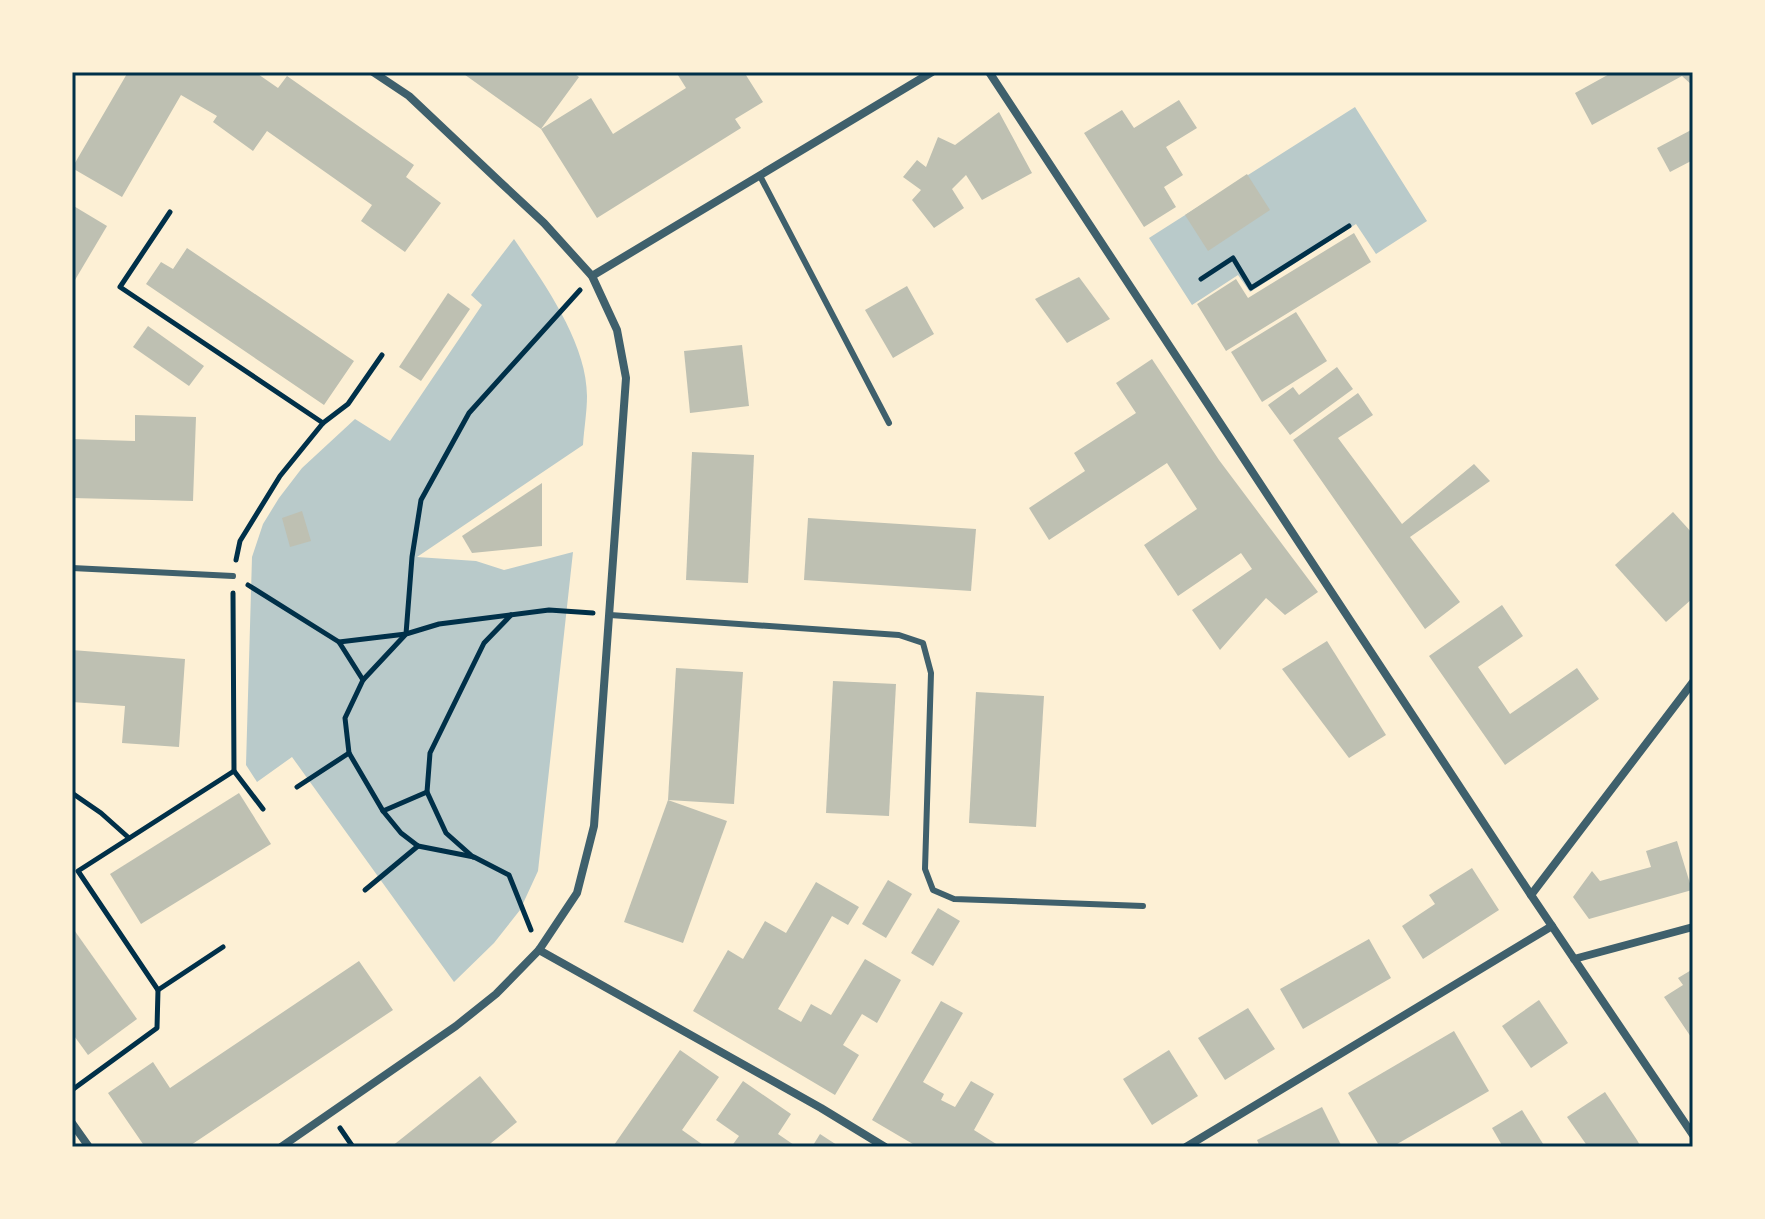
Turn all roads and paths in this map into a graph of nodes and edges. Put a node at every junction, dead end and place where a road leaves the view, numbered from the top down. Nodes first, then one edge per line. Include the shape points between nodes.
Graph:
1 (373, 72) edge
2 (932, 72) edge
3 (989, 72) edge
4 (760, 176) junction
5 (170, 212) dead end
6 (1349, 226) dead end
7 (592, 276) junction
8 (1201, 279) dead end
9 (382, 355) dead end
10 (323, 423) junction
11 (889, 423) dead end
12 (72, 568) edge
13 (233, 576) junction
14 (511, 615) junction
15 (610, 615) junction
16 (406, 634) junction
17 (339, 642) junction
18 (363, 680) junction
19 (1693, 682) edge
20 (349, 753) junction
21 (234, 771) junction
22 (297, 787) dead end
23 (427, 792) junction
24 (72, 793) edge
25 (263, 809) dead end
26 (383, 811) junction
27 (129, 838) junction
28 (418, 846) junction
29 (474, 857) junction
30 (75, 873) edge
31 (365, 890) dead end
32 (1531, 895) junction
33 (1143, 906) dead end
34 (1552, 926) junction
35 (1693, 927) edge
36 (223, 947) dead end
37 (539, 950) junction
38 (1574, 959) junction
39 (158, 990) junction
40 (72, 1090) edge
41 (72, 1123) edge
42 (1693, 1135) edge
43 (89, 1147) edge
44 (281, 1147) edge
45 (885, 1147) edge
46 (1186, 1147) edge

1 - 7 street via 409,96 544,223
2 - 4 street
3 - 32 street
4 - 7 street
4 - 11 lane
5 - 10 path via 120,287
6 - 8 path via 1251,288 1233,258
7 - 15 street via 617,330 626,378
7 - 16 path via 469,413 421,500
9 - 10 path via 348,404
10 - 13 path via 280,476 240,541
12 - 13 lane
13 - 17 path
13 - 21 path
14 - 15 path via 549,610
14 - 16 path
14 - 23 path via 484,643 430,753
15 - 33 lane via 899,635 923,643 931,673 925,869 933,890 954,899
15 - 37 street via 594,826 577,893
16 - 17 path
16 - 18 path
17 - 18 path
18 - 20 path via 345,718
19 - 32 street
20 - 22 path
20 - 26 path
21 - 25 path
21 - 27 path
23 - 26 path
23 - 29 path via 446,833
24 - 27 path
26 - 28 path
27 - 30 path
28 - 29 path
28 - 31 path
29 - 37 path via 509,875
30 - 39 path
32 - 34 street
34 - 38 street
34 - 46 street
35 - 38 street
36 - 39 path
37 - 44 street via 456,1026
37 - 45 street
38 - 42 street
39 - 40 path via 157,1028
41 - 43 street

